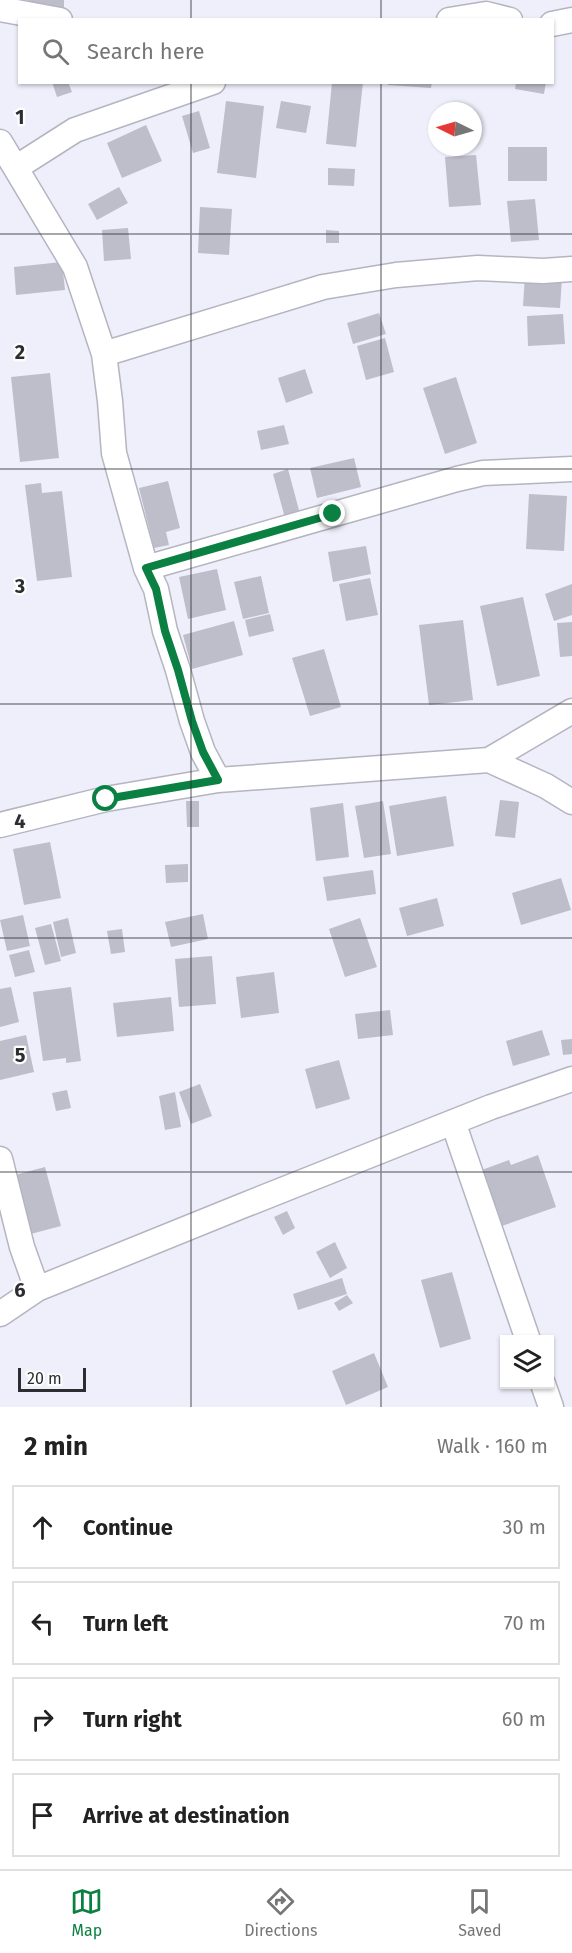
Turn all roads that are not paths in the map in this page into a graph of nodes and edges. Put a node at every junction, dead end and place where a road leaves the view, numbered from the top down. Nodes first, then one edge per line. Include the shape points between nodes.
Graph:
1 (0, 9) edge
2 (49, 18) edge
3 (461, 18) edge
4 (502, 18) edge
5 (572, 20) edge
6 (554, 24) edge
7 (207, 84) edge
8 (0, 142) edge
9 (16, 167) junction
10 (572, 269) edge
11 (104, 354) junction
12 (572, 469) edge
13 (146, 568) junction
14 (572, 711) edge
15 (489, 760) junction
16 (218, 780) junction
17 (572, 802) edge
18 (0, 825) edge
19 (572, 1079) edge
20 (453, 1122) junction
21 (0, 1159) edge
22 (37, 1289) junction
23 (0, 1314) edge
24 (526, 1335) edge
25 (545, 1389) edge
26 (551, 1407) edge

1 - 2 street
3 - 4 street via 486,14
5 - 6 street
7 - 9 street via 75,130
8 - 9 street
9 - 11 street via 75,267
10 - 11 street via 478,268 396,275 323,287
11 - 13 street via 114,453
12 - 13 street via 483,473 457,479
13 - 16 street via 156,589 192,721
14 - 15 street
15 - 16 street
15 - 17 street
16 - 18 street via 106,799
19 - 20 street
20 - 22 street
20 - 24 street
21 - 22 street
22 - 23 street
25 - 26 street

